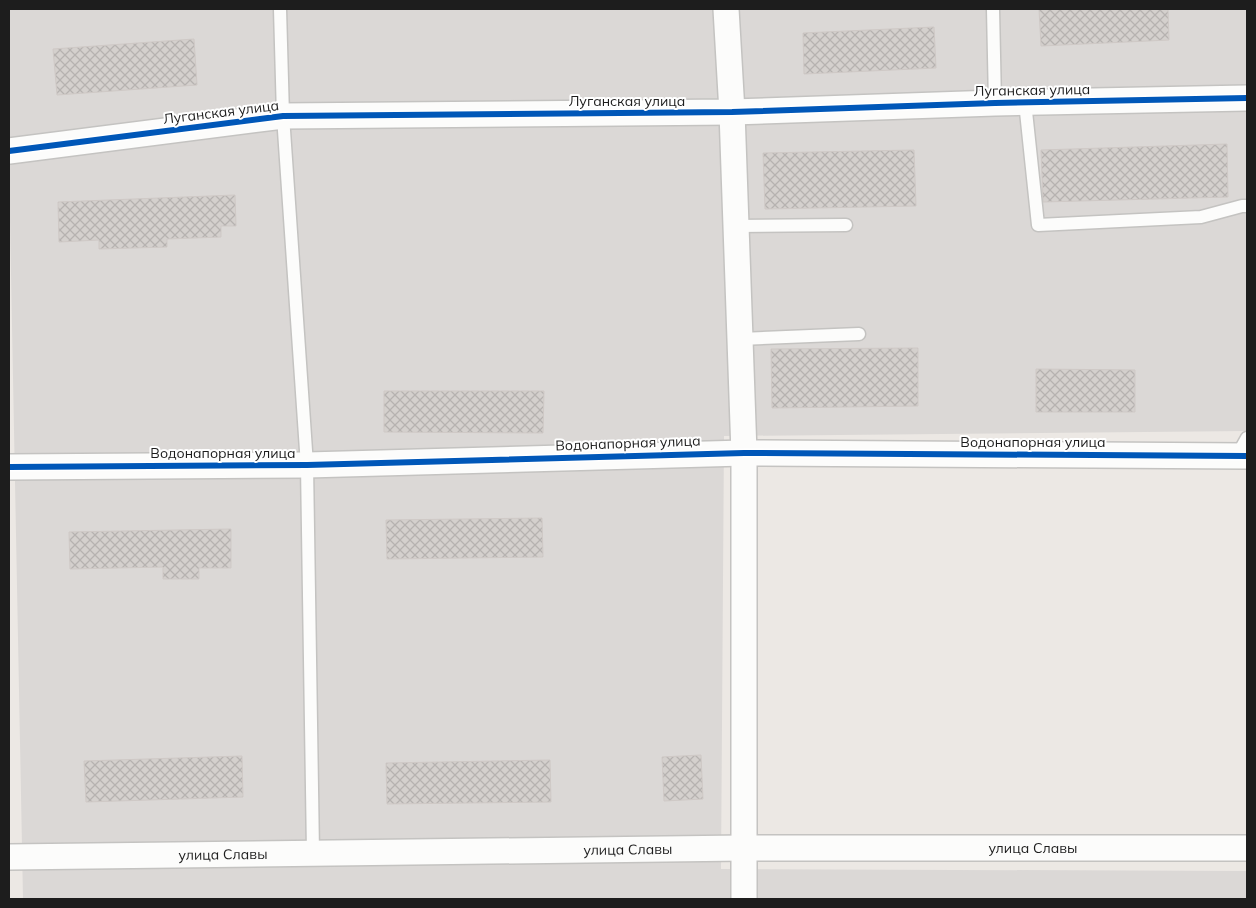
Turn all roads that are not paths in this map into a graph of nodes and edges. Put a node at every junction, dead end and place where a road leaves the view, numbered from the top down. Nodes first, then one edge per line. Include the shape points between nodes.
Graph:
1 (280, 9) edge
2 (726, 9) edge
3 (993, 9) edge
4 (1247, 98) edge
5 (1025, 102) junction
6 (995, 103) junction
7 (732, 112) junction
8 (282, 116) junction
9 (9, 151) edge
10 (1247, 206) edge
11 (846, 225) dead end
12 (736, 226) junction
13 (859, 334) dead end
14 (740, 339) junction
15 (1244, 450) edge
16 (744, 453) junction
17 (307, 465) junction
18 (9, 466) edge
19 (744, 848) junction
20 (1247, 848) edge
21 (313, 853) junction
22 (9, 857) edge
23 (744, 899) edge

1 - 8 lane
2 - 7 street
3 - 6 lane
4 - 5 street, Луганская улица
5 - 6 street, Луганская улица
5 - 10 lane via 1038,226 1201,217
6 - 7 street, Луганская улица
7 - 8 street, Луганская улица
7 - 12 street
8 - 9 street, Луганская улица
8 - 17 lane
11 - 12 lane
12 - 14 street
13 - 14 lane
14 - 16 street
15 - 16 street, Водонапорная улица
16 - 17 street, Водонапорная улица
16 - 19 street
17 - 18 street, Водонапорная улица
17 - 21 lane
19 - 20 street, улица Славы
19 - 21 street, улица Славы
19 - 23 street
21 - 22 street, улица Славы

